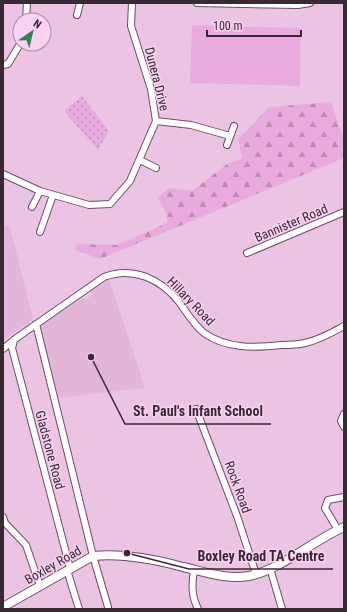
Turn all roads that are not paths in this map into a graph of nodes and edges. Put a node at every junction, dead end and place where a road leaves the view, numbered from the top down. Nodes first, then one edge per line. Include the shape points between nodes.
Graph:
1 (80, 3) edge
2 (132, 3) edge
3 (197, 3) edge
4 (310, 3) edge
5 (298, 4) edge
6 (77, 15) dead end
7 (15, 52) edge
8 (3, 66) edge
9 (156, 121) junction
10 (234, 126) dead end
11 (230, 136) junction
12 (227, 145) dead end
13 (140, 160) junction
14 (156, 168) dead end
15 (3, 174) edge
16 (40, 191) junction
17 (53, 195) junction
18 (32, 207) dead end
19 (344, 212) edge
20 (40, 232) dead end
21 (247, 254) dead end
22 (36, 324) junction
23 (344, 326) edge
24 (15, 339) junction
25 (3, 349) edge
26 (196, 409) dead end
27 (344, 414) edge
28 (344, 427) edge
29 (344, 497) edge
30 (3, 517) edge
31 (342, 529) edge
32 (92, 556) junction
33 (270, 568) junction
34 (69, 569) junction
35 (194, 570) junction
36 (256, 574) junction
37 (40, 586) junction
38 (6, 607) edge
39 (108, 607) dead end
40 (80, 609) edge
41 (198, 609) edge
42 (282, 609) edge

1 - 6 street
2 - 9 street, Dunera Drive via 131,26 151,89
3 - 5 street
4 - 5 street
7 - 8 street via 8,64
9 - 11 street via 191,125
9 - 13 street, Dunera Drive
10 - 11 street
11 - 12 street
13 - 14 street
13 - 17 street, Dunera Drive via 130,181 110,204 90,205
15 - 16 street, Dunera Drive
16 - 17 street, Dunera Drive
16 - 18 street
17 - 20 street
19 - 21 street, Bannister Road
22 - 23 street, Hillary Road via 104,277 116,272 127,272 151,278 169,290 204,332 233,345 252,347 304,344
22 - 24 street, Hillary Road
22 - 32 street
24 - 25 street, Hillary Road
24 - 34 street, Gladstone Road via 12,348
26 - 36 street, Rock Road
27 - 28 street via 341,419
29 - 31 street via 328,500 325,508
30 - 37 street via 5,524 26,545
31 - 33 street, Boxley Road
32 - 34 street, Boxley Road
32 - 35 street, Boxley Road via 141,558
32 - 39 street
33 - 36 street, Boxley Road
33 - 42 street
34 - 37 street, Boxley Road
34 - 40 street, Gladstone Road
35 - 36 street, Boxley Road via 218,576
35 - 41 street via 192,596
37 - 38 street, Boxley Road

